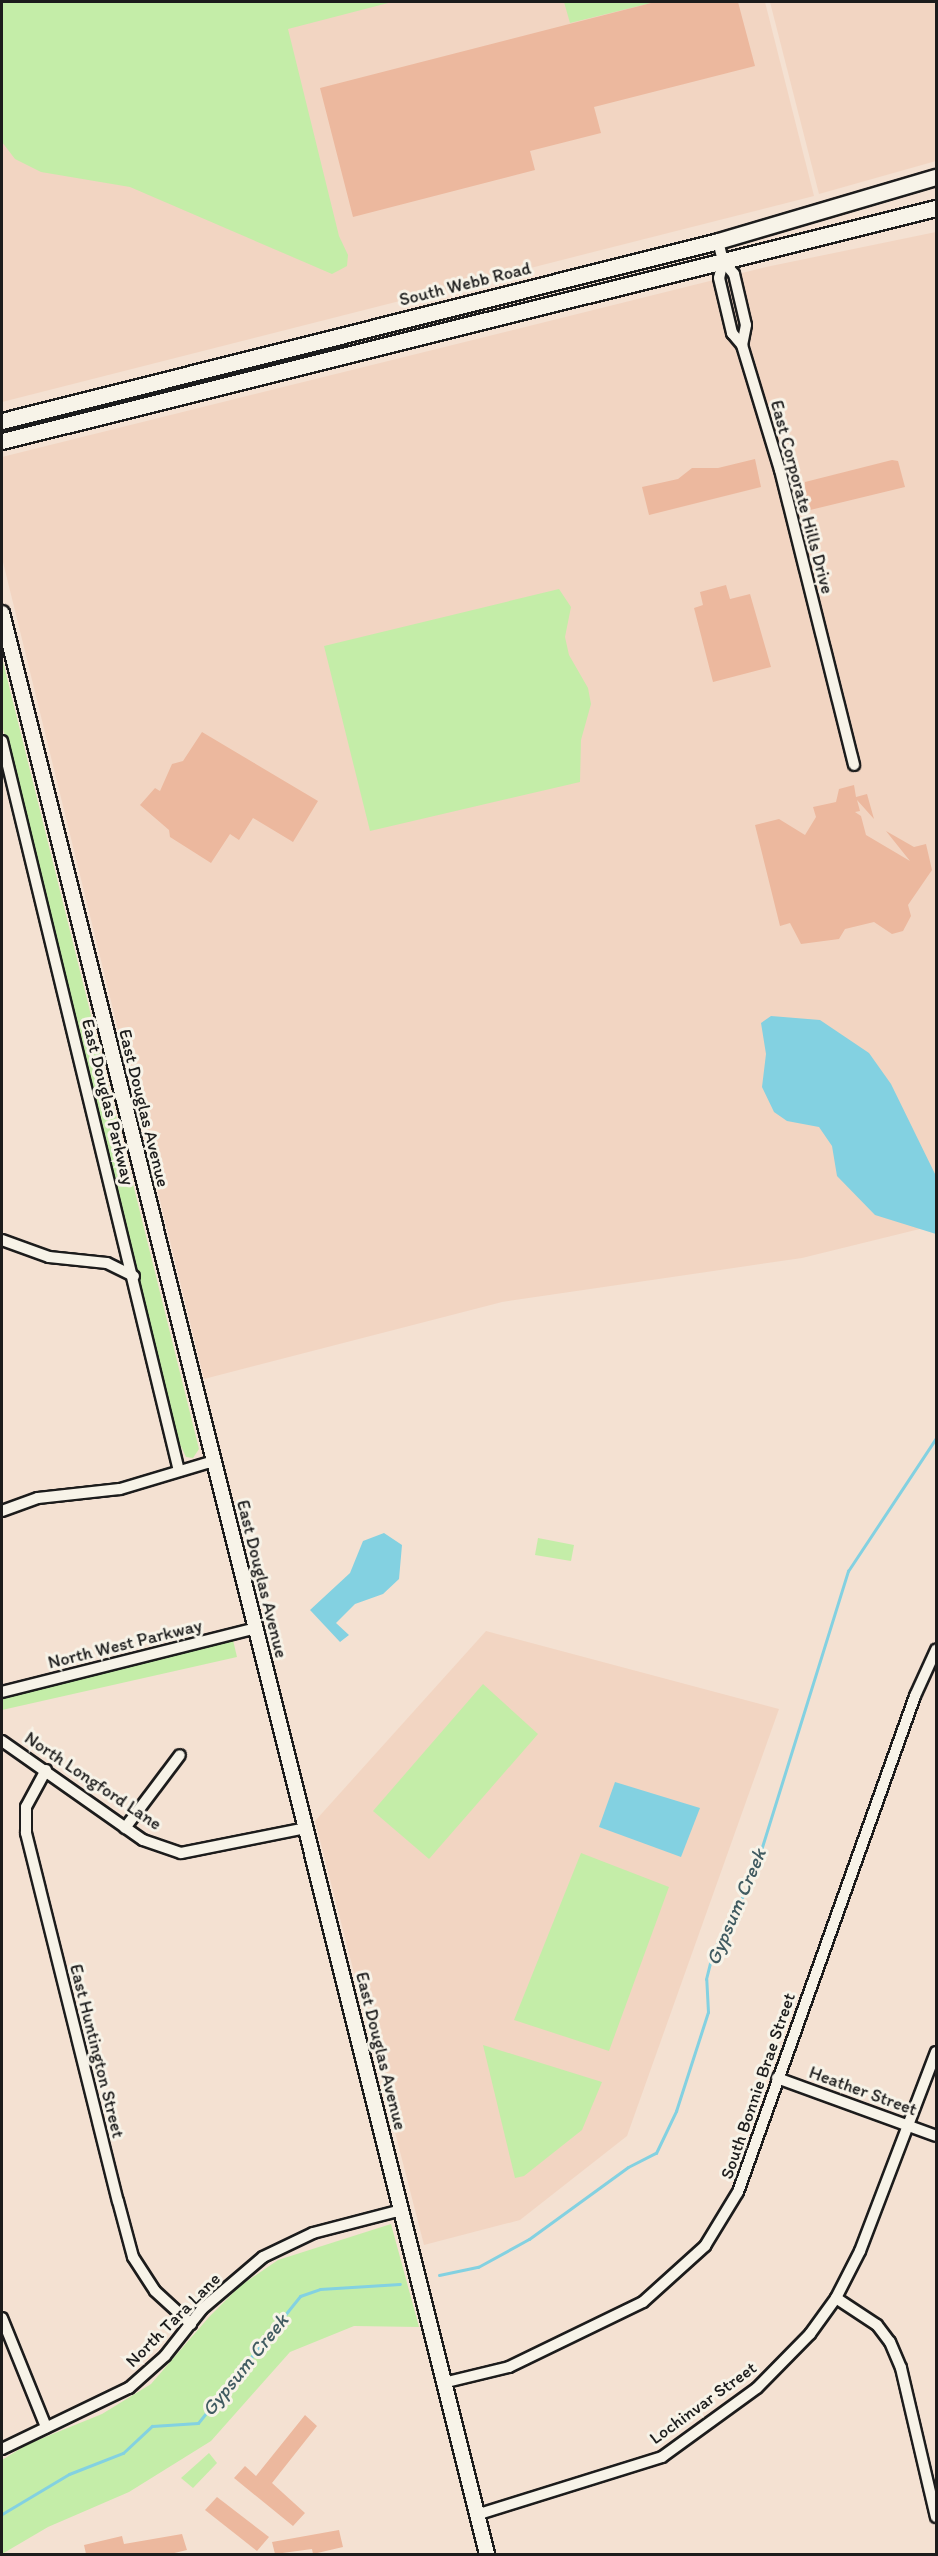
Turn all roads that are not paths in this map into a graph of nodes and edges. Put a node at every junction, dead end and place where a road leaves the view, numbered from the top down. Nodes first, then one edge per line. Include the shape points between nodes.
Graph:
1 (936, 177) edge
2 (936, 208) edge
3 (718, 241) junction
4 (723, 261) junction
5 (313, 342) junction
6 (317, 362) junction
7 (2, 421) edge
8 (2, 441) edge
9 (2, 613) edge
10 (2, 741) edge
11 (854, 765) dead end
12 (2, 1240) edge
13 (134, 1276) junction
14 (214, 1461) junction
15 (179, 1471) junction
16 (2, 1511) edge
17 (256, 1628) junction
18 (936, 1650) edge
19 (2, 1692) edge
20 (2, 1741) edge
21 (180, 1755) dead end
22 (46, 1770) junction
23 (125, 1828) junction
24 (306, 1828) junction
25 (936, 2052) edge
26 (777, 2078) junction
27 (910, 2126) junction
28 (936, 2136) edge
29 (402, 2210) junction
30 (836, 2298) junction
31 (2, 2318) edge
32 (191, 2324) junction
33 (442, 2383) junction
34 (46, 2427) junction
35 (2, 2449) edge
36 (476, 2515) junction
37 (936, 2517) edge
38 (487, 2554) edge

1 - 3 main road, South Webb Road
2 - 4 main road
3 - 4 street, East Corporate Hills Drive
3 - 5 main road, South Webb Road
4 - 6 main road
4 - 11 street, East Corporate Hills Drive via 734,274 746,324 742,345 780,470
5 - 6 main road
5 - 7 main road, South Webb Road
6 - 8 main road
9 - 14 street, East Douglas Avenue
10 - 13 street, East Douglas Parkway
12 - 13 street via 49,1257 107,1263
13 - 15 street, East Douglas Parkway
14 - 15 street
14 - 17 street, East Douglas Avenue
15 - 16 street via 120,1489 38,1498
17 - 19 street, North West Parkway
17 - 24 street, East Douglas Avenue
18 - 26 street, South Bonnie Brae Street via 915,1696
20 - 22 street, North Longford Lane
21 - 23 street
22 - 23 street, North Longford Lane
22 - 32 street, East Huntington Street via 26,1807 26,1833 115,2189 133,2257 155,2291
23 - 24 street, North Longford Lane via 143,1840 181,1853
24 - 29 street, East Douglas Avenue
25 - 27 street, Lochinvar Street
26 - 27 street, Heather Street
26 - 33 street, South Bonnie Brae Street via 738,2192 705,2246 643,2302 509,2367
27 - 28 street, Heather Street
27 - 30 street, Lochinvar Street
29 - 32 street, North Tara Lane via 313,2233 263,2257
29 - 33 street, East Douglas Avenue
30 - 36 street, Lochinvar Street via 810,2334 757,2388 662,2457
30 - 37 street via 877,2325 890,2342 901,2368
31 - 34 street
32 - 34 street, North Tara Lane via 165,2356 129,2388
33 - 36 street, East Douglas Avenue
34 - 35 street, North Tara Lane
36 - 38 street, East Douglas Avenue

